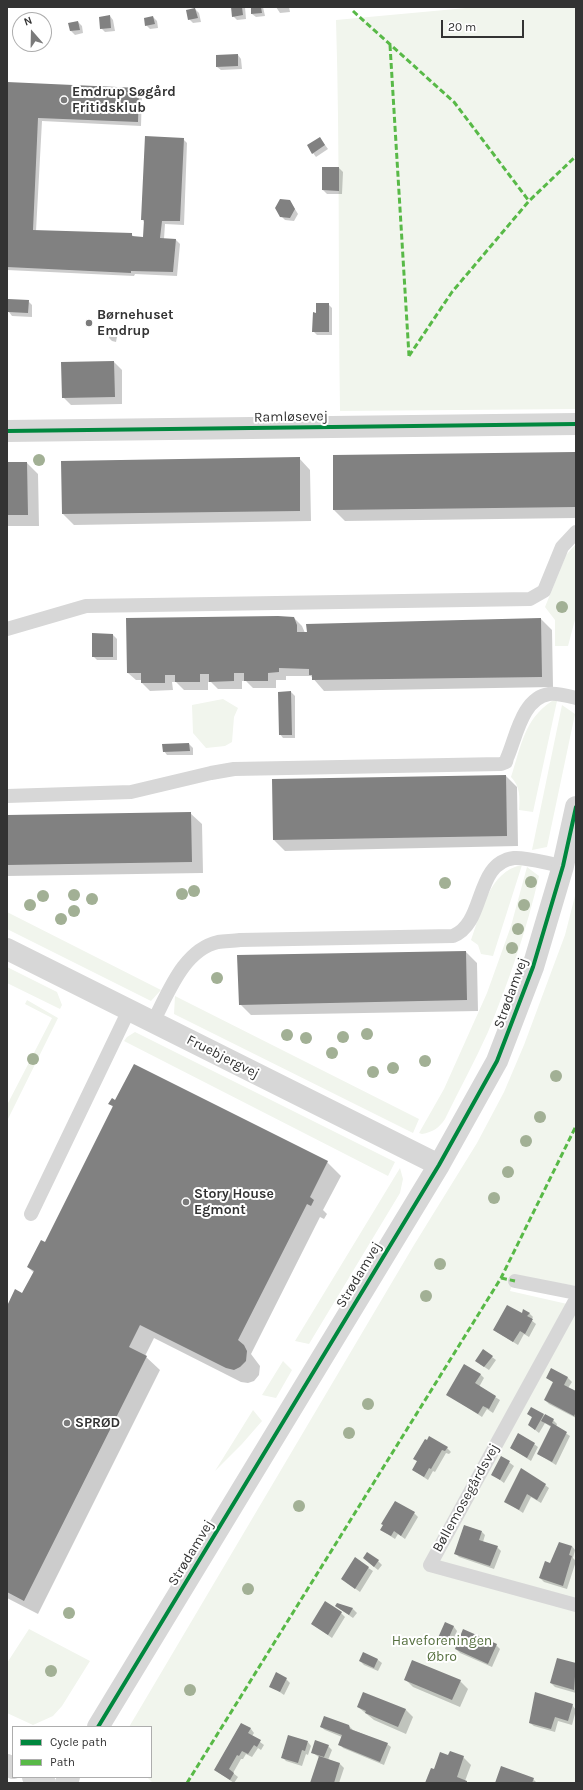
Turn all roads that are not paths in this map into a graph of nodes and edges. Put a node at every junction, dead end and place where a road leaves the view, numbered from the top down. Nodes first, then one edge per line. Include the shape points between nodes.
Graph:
1 (576, 424) edge
2 (7, 431) edge
3 (576, 532) edge
4 (7, 629) edge
5 (576, 698) edge
6 (7, 796) edge
7 (576, 807) edge
8 (569, 856) edge
9 (7, 949) edge
10 (129, 1010) junction
11 (153, 1022) junction
12 (439, 1165) junction
13 (31, 1214) dead end
14 (515, 1280) dead end
15 (576, 1293) edge
16 (576, 1299) edge
17 (576, 1605) edge
18 (99, 1726) edge
19 (34, 1778) edge
20 (45, 1783) edge

1 - 2 street, Ramløsevej
3 - 4 lane via 562,547 544,591 530,600 86,606
5 - 6 lane via 550,694 536,699 524,714 506,762 501,764 234,769 131,792
7 - 8 street, Strødamvej
8 - 11 lane via 516,858 500,864 492,871 466,927 453,936 240,940 207,946 186,964
8 - 12 street, Strødamvej via 534,968 497,1061
9 - 10 street, Fruebjergvej
10 - 11 street, Fruebjergvej
10 - 13 lane
11 - 12 street, Fruebjergvej
12 - 18 street, Strødamvej
14 - 15 lane
16 - 17 lane, Bøllemosegårdsvej via 430,1565
19 - 20 street

